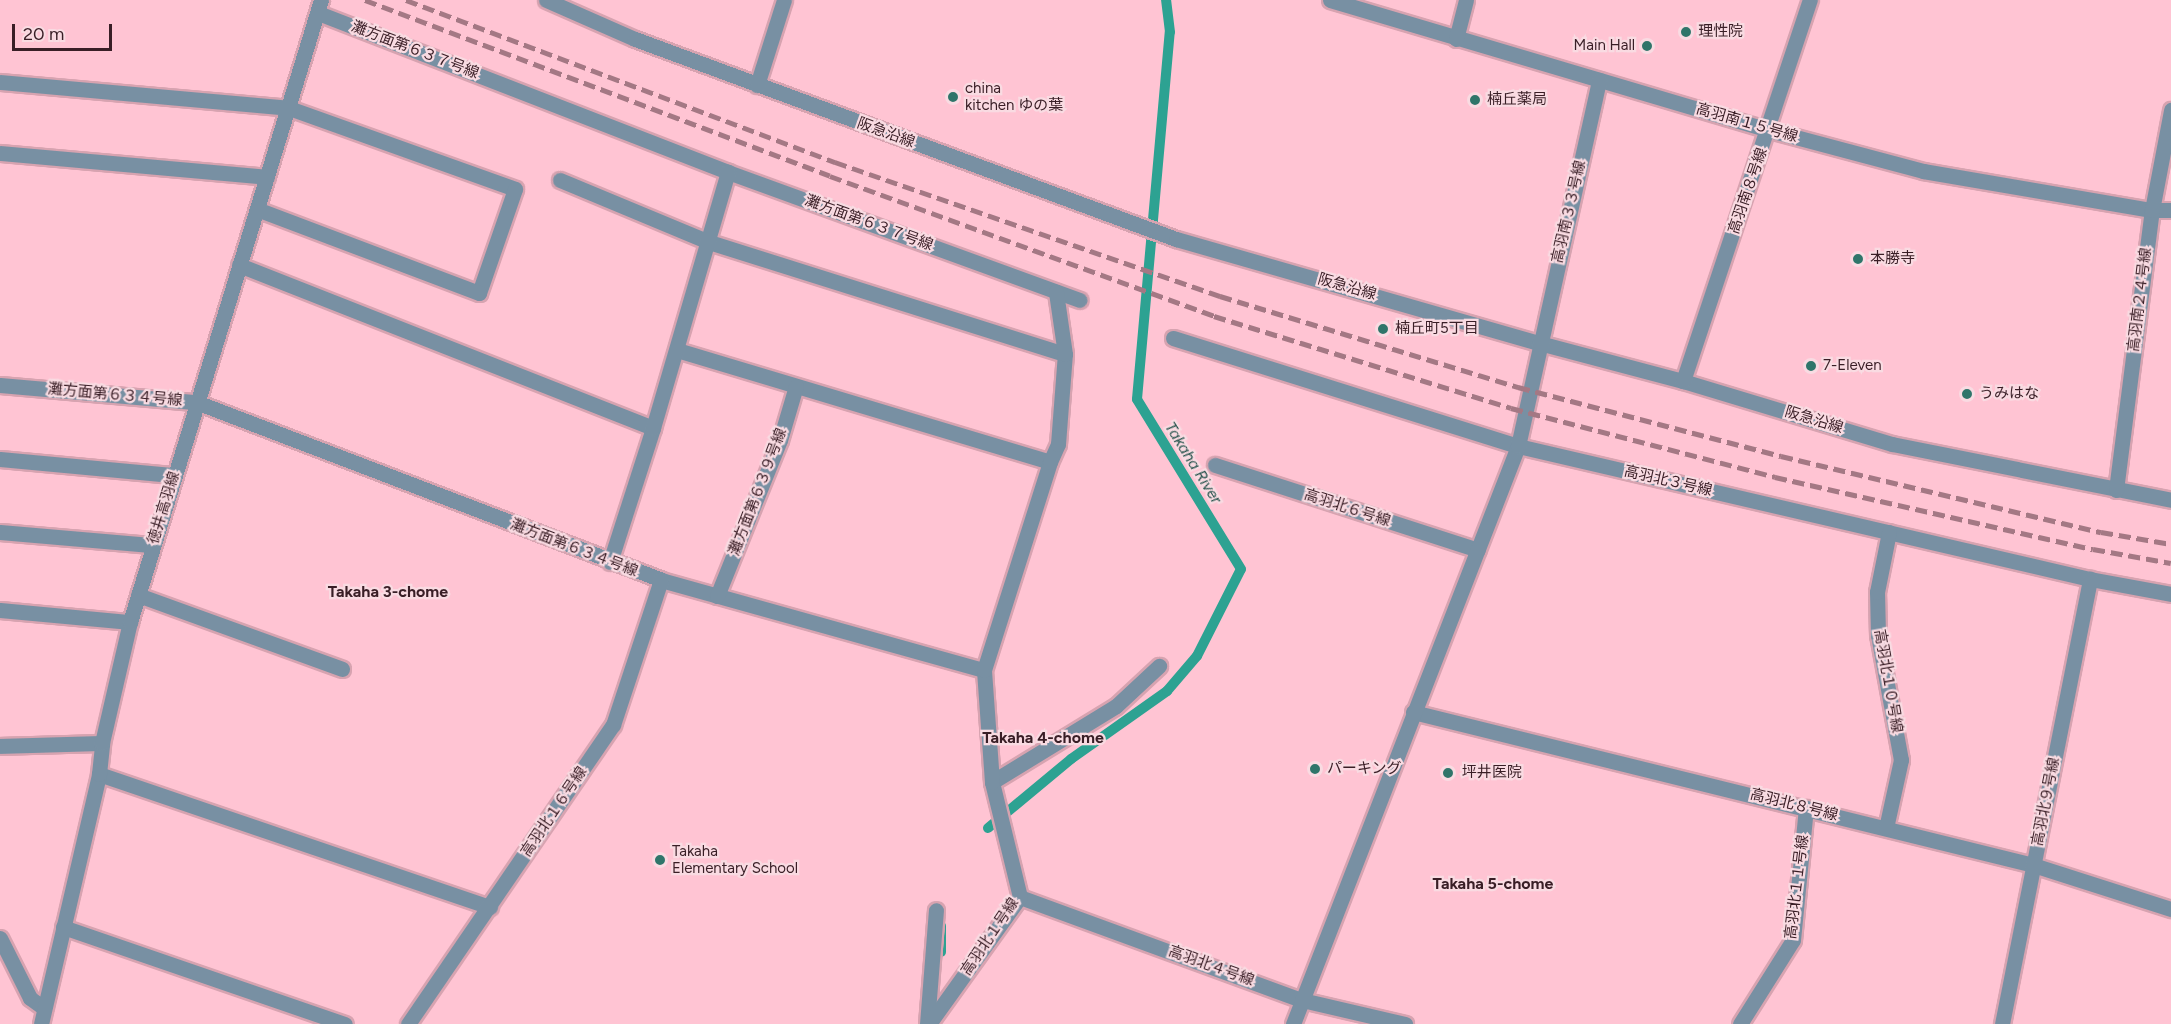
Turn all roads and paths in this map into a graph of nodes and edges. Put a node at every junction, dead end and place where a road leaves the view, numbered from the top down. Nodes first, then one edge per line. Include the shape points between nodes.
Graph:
1 (546, 0) edge
2 (784, 0) edge
3 (1330, 0) edge
4 (1466, 0) edge
5 (1810, 0) edge
6 (319, 6) edge
7 (577, 6) edge
8 (1456, 39) junction
9 (1599, 80) junction
10 (0, 82) edge
11 (756, 85) junction
12 (289, 108) junction
13 (2171, 110) edge
14 (1769, 130) junction
15 (0, 153) edge
16 (729, 172) junction
17 (267, 177) junction
18 (560, 180) dead end
19 (257, 209) junction
20 (2152, 210) junction
21 (2171, 210) edge
22 (709, 242) junction
23 (238, 265) junction
24 (1056, 292) junction
25 (1079, 300) dead end
26 (1173, 338) dead end
27 (1539, 343) junction
28 (677, 350) junction
29 (1065, 354) junction
30 (1683, 381) junction
31 (0, 385) edge
32 (796, 386) junction
33 (196, 402) junction
34 (653, 428) junction
35 (1518, 446) junction
36 (0, 459) edge
37 (1050, 462) junction
38 (1215, 465) dead end
39 (174, 475) junction
40 (2116, 490) junction
41 (2171, 500) edge
42 (0, 532) edge
43 (1888, 532) junction
44 (153, 544) junction
45 (1478, 550) junction
46 (610, 562) junction
47 (2090, 579) junction
48 (661, 580) junction
49 (2171, 594) edge
50 (138, 595) junction
51 (717, 596) junction
52 (0, 610) edge
53 (130, 622) junction
54 (1159, 666) dead end
55 (342, 669) dead end
56 (984, 670) junction
57 (1413, 712) junction
58 (102, 743) junction
59 (0, 746) edge
60 (99, 774) junction
61 (994, 788) junction
62 (1806, 808) junction
63 (1886, 828) junction
64 (2033, 865) junction
65 (1020, 897) junction
66 (490, 907) junction
67 (2171, 909) edge
68 (936, 910) dead end
69 (63, 927) junction
70 (0, 938) edge
71 (1302, 1000) junction
72 (44, 1008) junction
73 (41, 1024) edge
74 (345, 1024) edge
75 (408, 1024) edge
76 (928, 1024) edge
77 (1293, 1024) edge
78 (1405, 1024) edge
79 (1740, 1024) edge
80 (2002, 1024) edge

1 - 7 street, 阪急沿線
2 - 11 street
3 - 8 street, 高羽南１５号線
4 - 8 street
5 - 14 street, 高羽南８号線
6 - 12 street, 徳井高羽線
6 - 16 street, 灘方面第６３７号線
7 - 11 street, 阪急沿線 via 635,39
8 - 9 street, 高羽南１５号線
9 - 14 street, 高羽南１５号線
9 - 27 street, 高羽南３３号線
10 - 12 street
11 - 27 street, 阪急沿線 via 1176,239
12 - 17 street, 徳井高羽線
12 - 19 street via 515,189 479,293
13 - 20 street, 高羽南２４号線
14 - 20 street, 高羽南１５号線 via 1923,171
14 - 30 street, 高羽南８号線
15 - 17 street
16 - 22 street
16 - 24 street, 灘方面第６３７号線
17 - 19 street, 徳井高羽線
18 - 22 street
19 - 23 street, 徳井高羽線
20 - 21 street, 高羽南１５号線
20 - 40 street, 高羽南２４号線
22 - 28 street
22 - 29 street
23 - 33 street, 徳井高羽線
23 - 34 street
24 - 25 street, 灘方面第６３７号線
24 - 29 street
26 - 35 street, 高羽北３号線
27 - 30 street, 阪急沿線
27 - 35 street, 高羽南３３号線
28 - 32 street
28 - 34 street
29 - 37 street via 1058,444
30 - 40 street, 阪急沿線 via 1892,444
31 - 33 street, 灘方面第６３４号線
32 - 37 street
32 - 51 street, 灘方面第６３９号線 via 780,440
33 - 39 street, 徳井高羽線
33 - 46 street, 灘方面第６３４号線
34 - 46 street
35 - 43 street, 高羽北３号線
35 - 45 street, 高羽南３３号線
36 - 39 street
37 - 56 street
38 - 45 street, 高羽北６号線
39 - 44 street, 徳井高羽線
40 - 41 street, 阪急沿線
42 - 44 street
43 - 47 street, 高羽北３号線
43 - 63 street, 高羽北１０号線 via 1877,592 1878,635 1902,760
44 - 50 street, 徳井高羽線
45 - 57 street, 高羽南３３号線
46 - 48 street, 灘方面第６３４号線
47 - 49 street, 高羽北３号線
47 - 64 street, 高羽北９号線
48 - 51 street, 灘方面第６３４号線
48 - 66 street, 高羽北１６号線 via 613,725
50 - 53 street, 徳井高羽線
50 - 55 street
51 - 56 street, 灘方面第６３４号線
52 - 53 street
53 - 58 street, 徳井高羽線
54 - 61 street via 1116,706
56 - 61 street
57 - 62 street, 高羽北８号線
57 - 71 street, 高羽南３３号線
58 - 59 street
58 - 60 street, 徳井高羽線
60 - 66 street
60 - 69 street, 徳井高羽線
61 - 65 street, 高羽北１号線
62 - 63 street, 高羽北８号線
62 - 79 street, 高羽北１１号線 via 1793,940
63 - 64 street, 高羽北８号線
64 - 67 street, 高羽北８号線
64 - 80 street, 高羽北９号線
65 - 71 street, 高羽北４号線
65 - 76 street, 高羽北１号線
66 - 75 street, 高羽北１６号線
68 - 76 street
69 - 72 street, 徳井高羽線
69 - 74 street
70 - 72 street via 30,998
71 - 77 street, 高羽南３３号線
71 - 78 street, 高羽北４号線
72 - 73 street, 徳井高羽線

